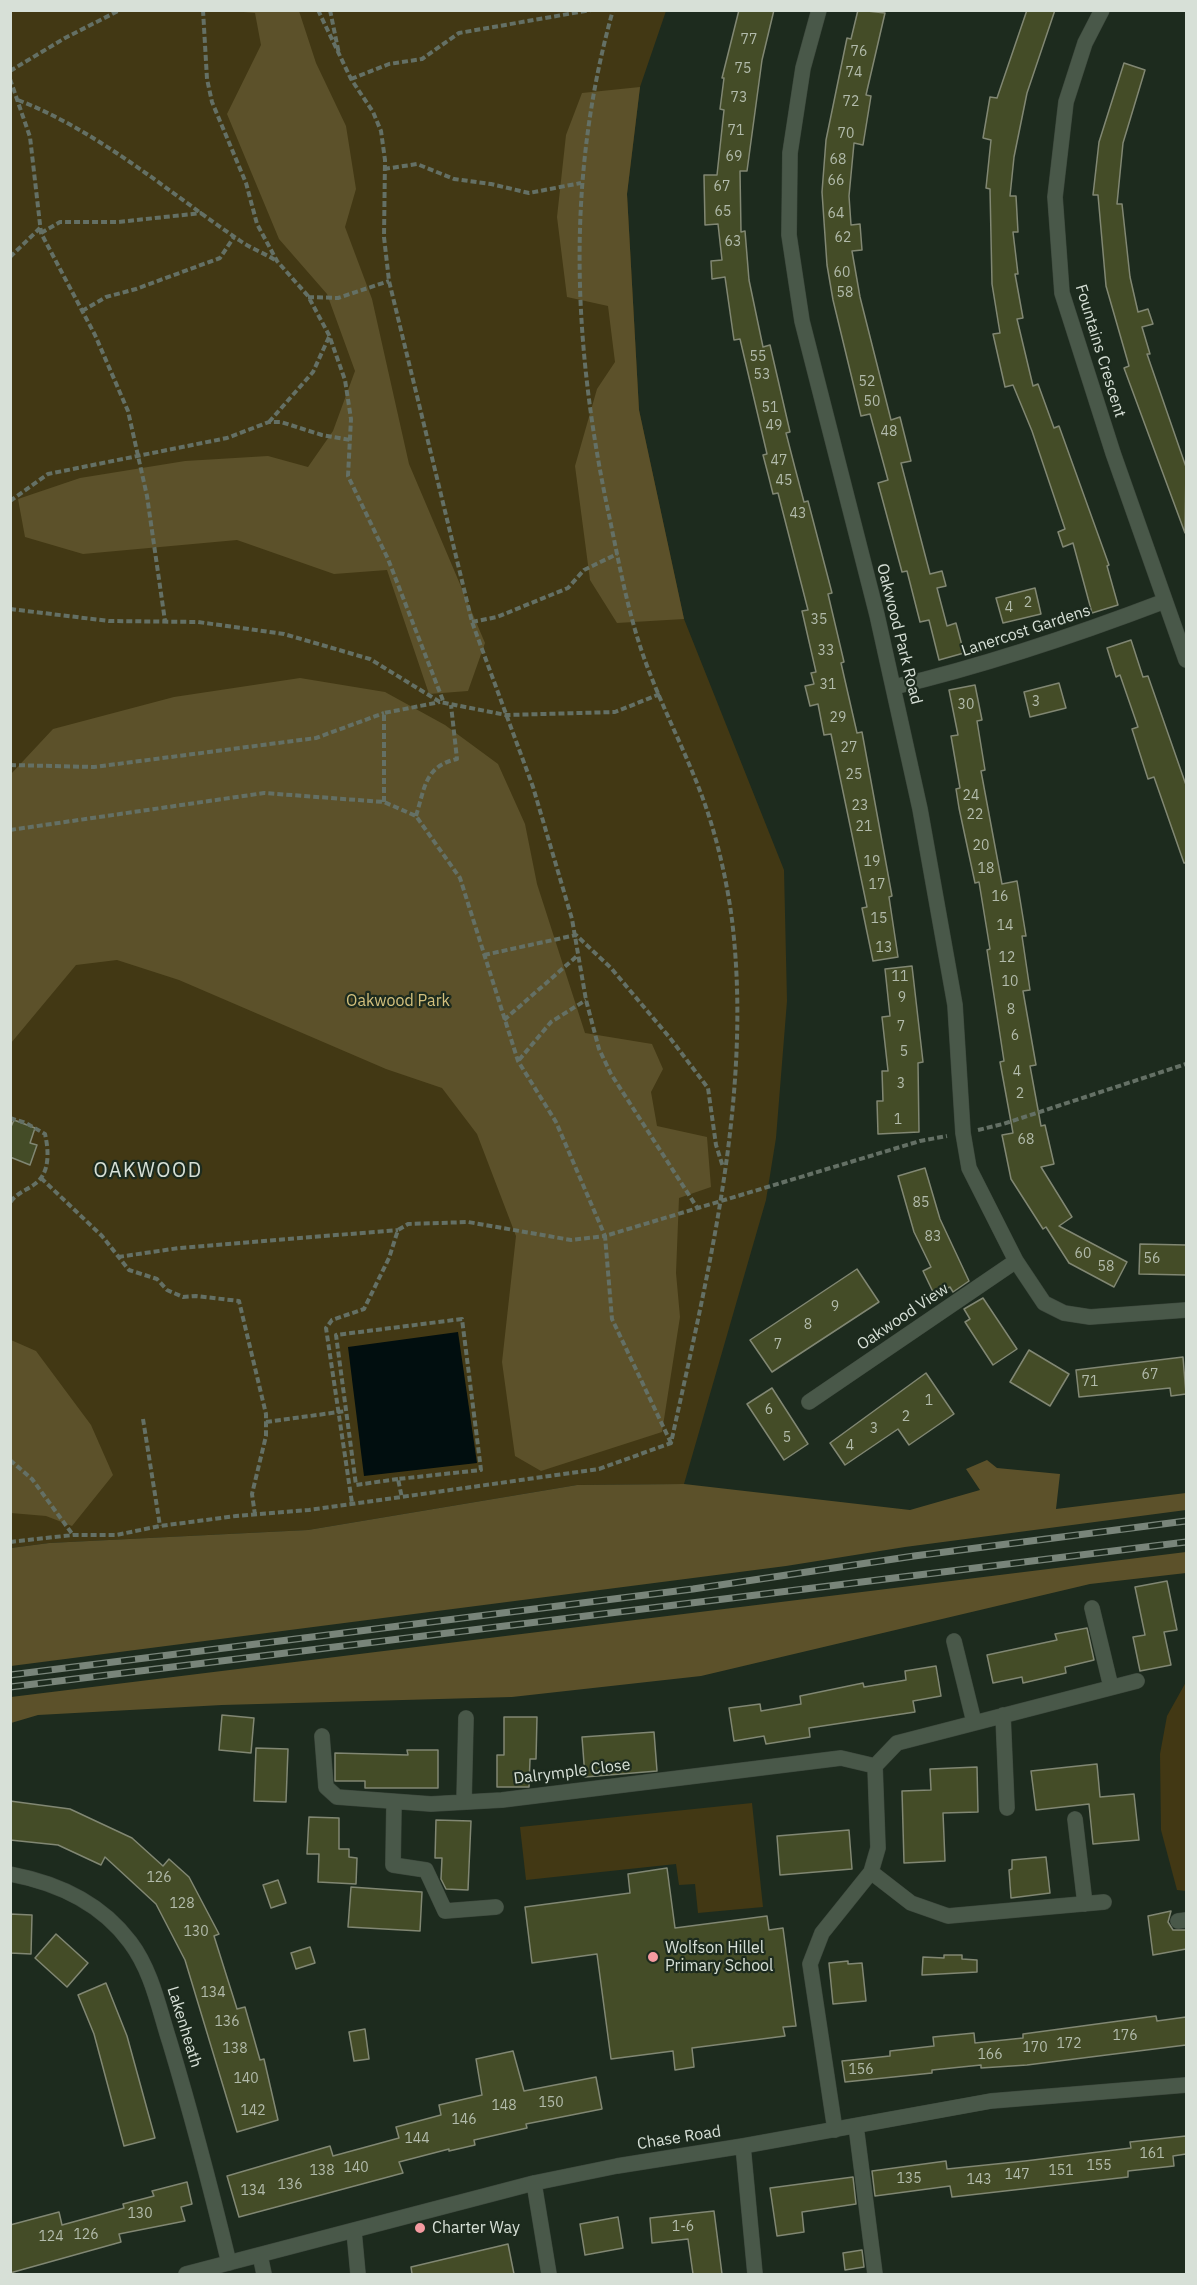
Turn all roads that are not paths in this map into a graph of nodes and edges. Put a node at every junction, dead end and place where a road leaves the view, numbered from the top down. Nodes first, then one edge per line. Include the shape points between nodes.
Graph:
1 (819, 10) edge
2 (1102, 10) edge
3 (1165, 601) junction
4 (1186, 660) edge
5 (894, 687) junction
6 (1016, 1261) junction
7 (1186, 1310) edge
8 (809, 1402) dead end
9 (1092, 1608) dead end
10 (954, 1641) dead end
11 (1137, 1681) dead end
12 (1111, 1687) junction
13 (1003, 1714) junction
14 (466, 1718) dead end
15 (974, 1722) junction
16 (322, 1736) dead end
17 (875, 1766) junction
18 (464, 1802) junction
19 (394, 1803) junction
20 (1007, 1808) dead end
21 (1075, 1819) dead end
22 (871, 1872) junction
23 (10, 1874) edge
24 (1104, 1902) dead end
25 (1085, 1904) junction
26 (496, 1907) dead end
27 (1186, 2085) edge
28 (856, 2126) junction
29 (835, 2130) junction
30 (743, 2146) junction
31 (534, 2183) junction
32 (354, 2231) junction
33 (260, 2255) junction
34 (229, 2263) junction
35 (186, 2274) edge
36 (264, 2274) edge
37 (358, 2274) edge
38 (549, 2274) edge
39 (755, 2274) edge
40 (875, 2274) edge

1 - 5 street, Oakwood Park Road via 803,68 790,153 789,235 802,321
2 - 3 street, Fountains Crescent via 1085,43 1066,102 1055,196 1062,293
3 - 4 street, Fountains Crescent
3 - 5 street, Lanercost Gardens via 1071,638
5 - 6 street, Oakwood Park Road via 955,1005 969,1168
6 - 7 street, Oakwood Park Road via 1044,1303 1064,1313 1116,1317
6 - 8 street, Oakwood View
9 - 12 street
10 - 15 street
11 - 12 street
12 - 13 street
13 - 15 street
13 - 20 street
14 - 18 street
15 - 17 street via 897,1743
16 - 19 street, Dalrymple Close via 326,1786 337,1797
17 - 18 street, Dalrymple Close via 841,1758
17 - 22 street via 878,1848
18 - 19 street, Dalrymple Close
19 - 26 street via 393,1865 426,1870 445,1911
21 - 25 street
22 - 25 street via 911,1903 948,1916
22 - 29 street via 822,1933 810,1964
23 - 34 street, Lakenheath via 70,1892 98,1909 130,1942 149,1976 197,2134
24 - 25 street
27 - 28 street, Chase Road via 991,2101
28 - 29 street, Chase Road
28 - 40 street
29 - 30 street, Chase Road
30 - 31 street, Chase Road
30 - 39 street
31 - 32 street, Chase Road
31 - 38 street
32 - 33 street, Chase Road
32 - 37 street
33 - 34 street, Chase Road
33 - 36 street
34 - 35 street, Chase Road

